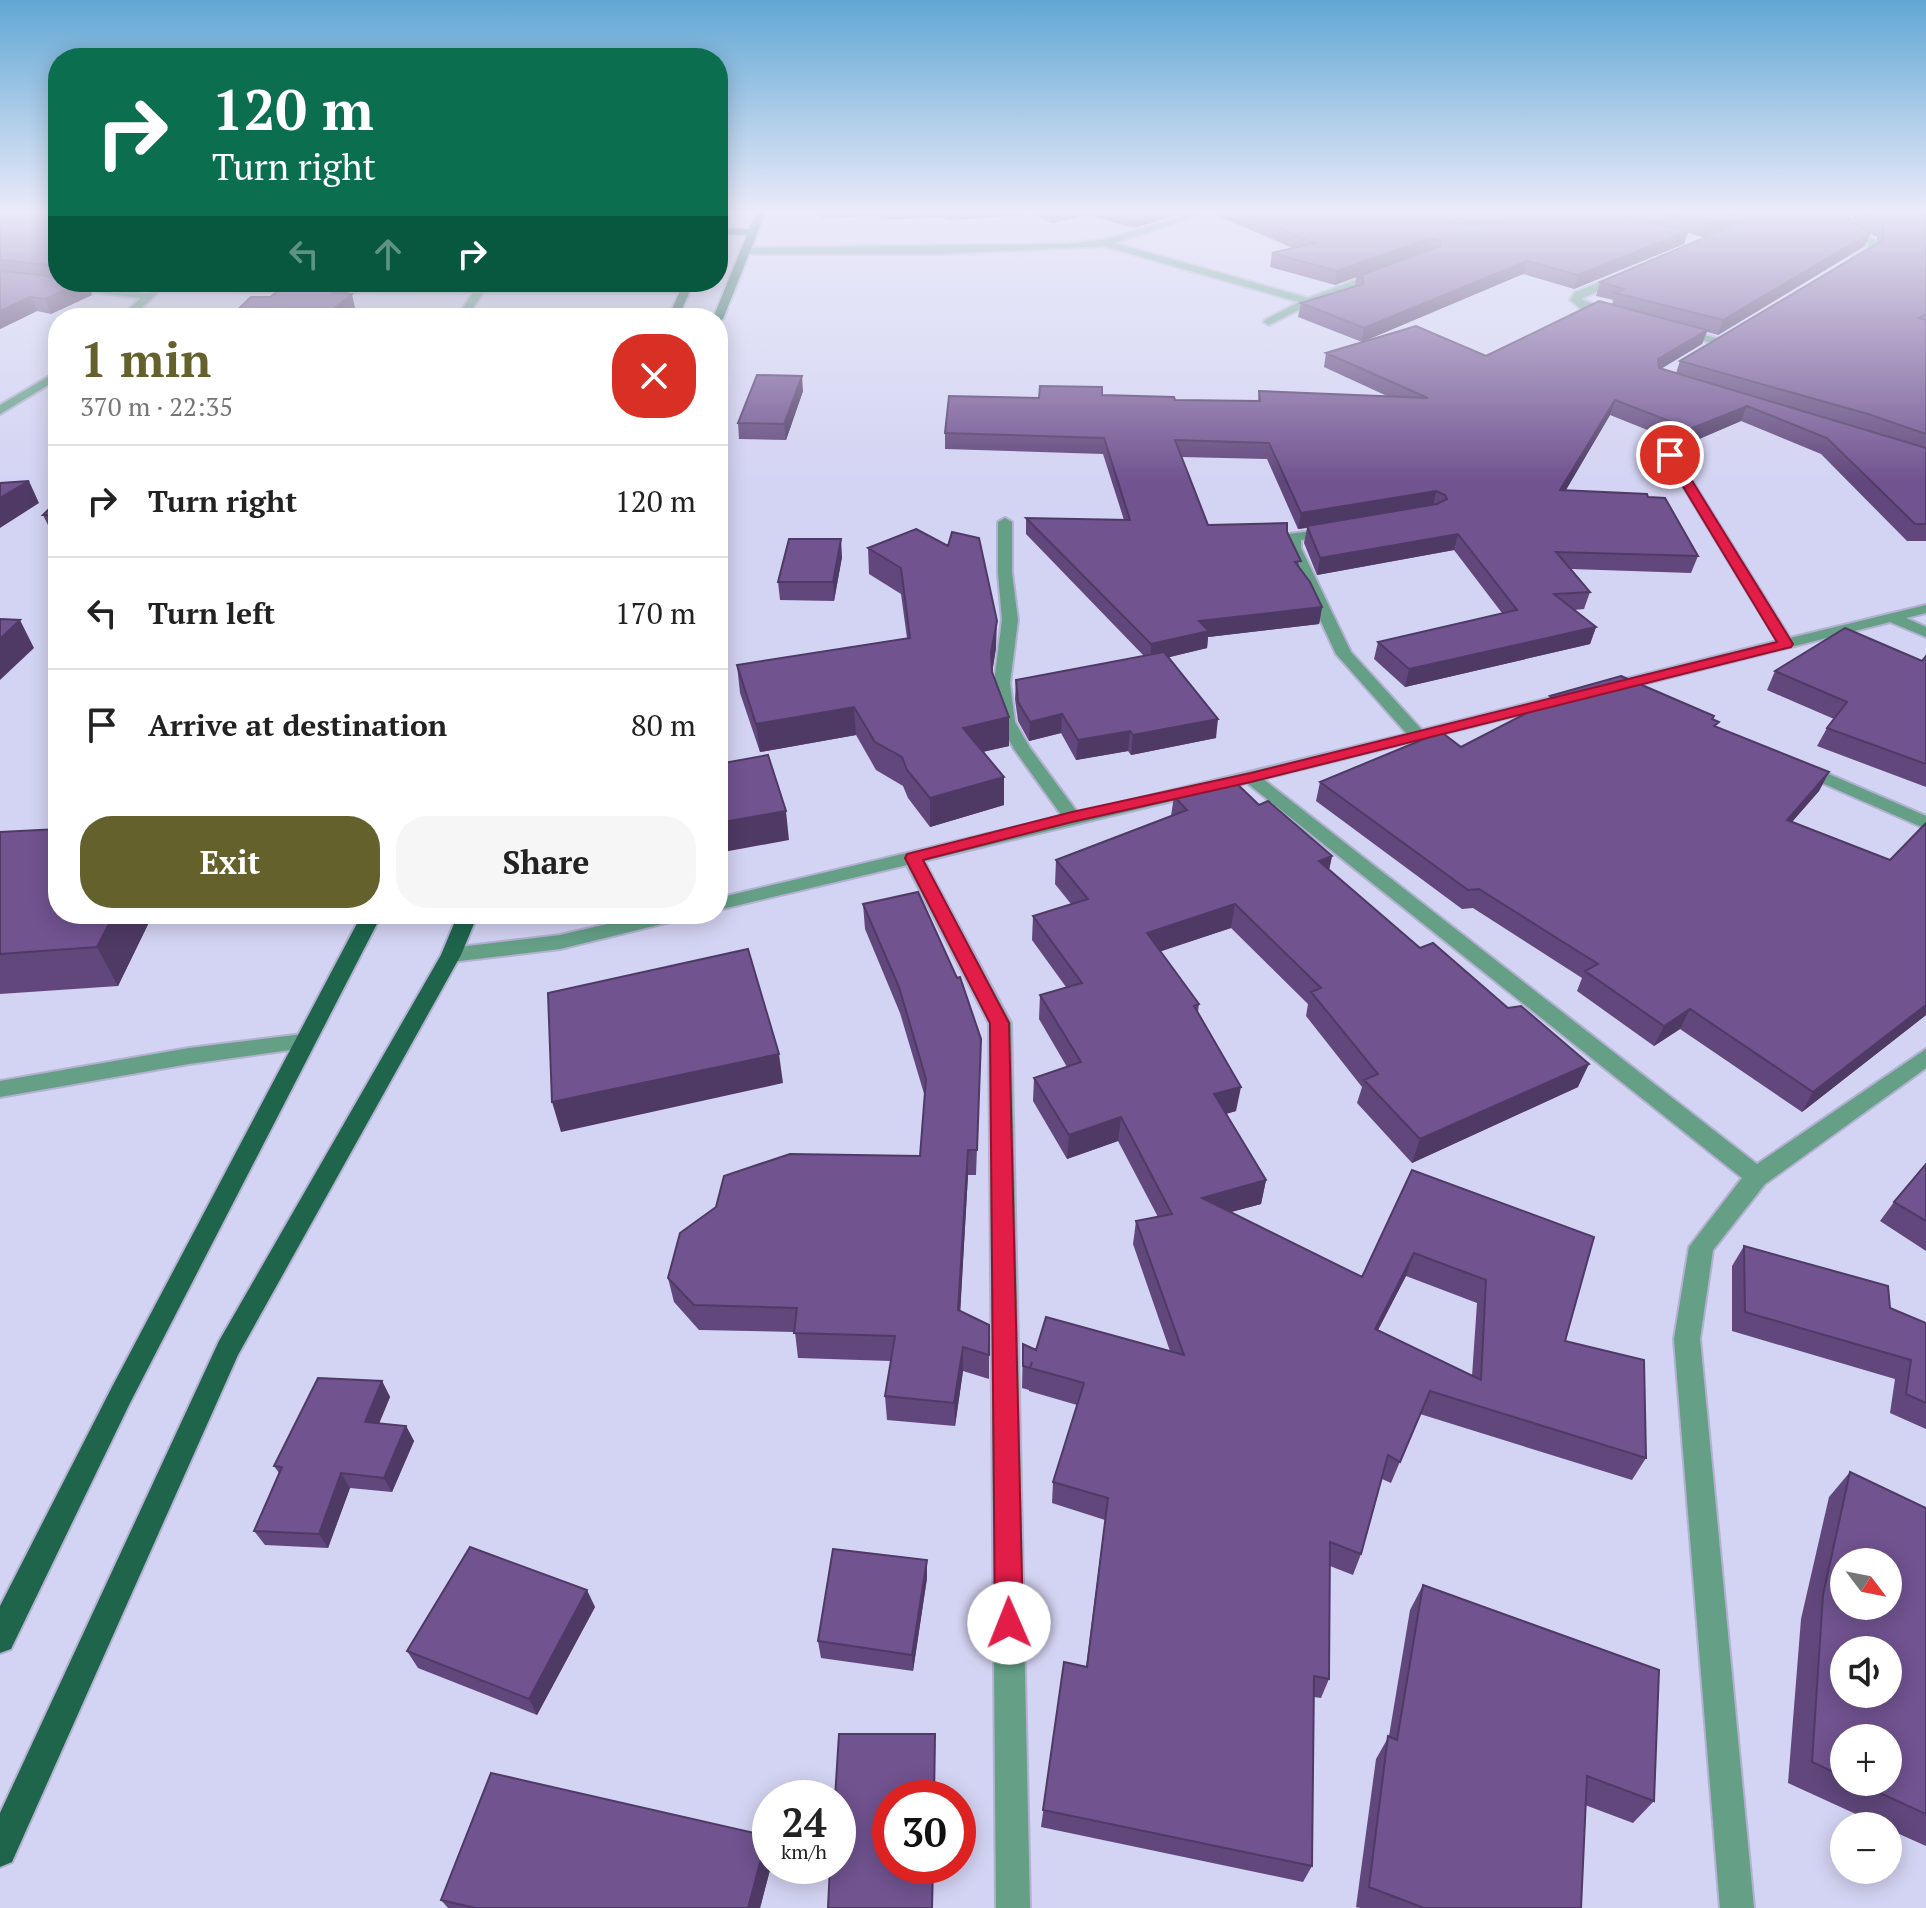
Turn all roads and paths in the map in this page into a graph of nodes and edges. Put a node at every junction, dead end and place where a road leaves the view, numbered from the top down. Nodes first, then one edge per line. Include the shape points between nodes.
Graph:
1 (1304, 303) edge
2 (1580, 303) edge
3 (1623, 317) edge
4 (1269, 322) dead end
5 (1663, 327) edge
6 (1729, 333) edge
7 (48, 380) edge
8 (0, 410) edge
9 (1670, 455) dead end
10 (1005, 522) dead end
11 (1340, 529) edge
12 (1926, 609) edge
13 (1892, 618) junction
14 (1926, 632) edge
15 (1786, 644) junction
16 (1618, 686) junction
17 (1646, 698) edge
18 (1418, 736) junction
19 (1786, 761) edge
20 (1251, 778) junction
21 (1072, 817) junction
22 (1926, 823) edge
23 (913, 858) junction
24 (728, 902) edge
25 (367, 924) edge
26 (464, 924) edge
27 (636, 924) edge
28 (451, 955) junction
29 (303, 1042) junction
30 (1926, 1057) edge
31 (0, 1089) edge
32 (1757, 1177) junction
33 (0, 1638) edge
34 (0, 1850) edge
35 (1013, 1908) edge
36 (1737, 1908) edge

1 - 4 street
2 - 3 street
5 - 6 street via 1710,344
7 - 8 street
9 - 15 street
10 - 21 street via 1010,620 1002,683 1007,722
11 - 18 street via 1294,537 1294,548 1344,654
12 - 13 street
13 - 14 street
13 - 15 street
15 - 16 street
16 - 17 street
16 - 18 street
18 - 20 street
19 - 22 street
20 - 21 street
20 - 32 street
21 - 23 street
23 - 24 street
23 - 35 street via 1000,1023
25 - 29 main road
26 - 28 main road
27 - 28 street via 560,942
28 - 34 main road via 228,1349
29 - 31 street
29 - 33 main road
30 - 32 street
32 - 36 street via 1701,1247 1687,1339

